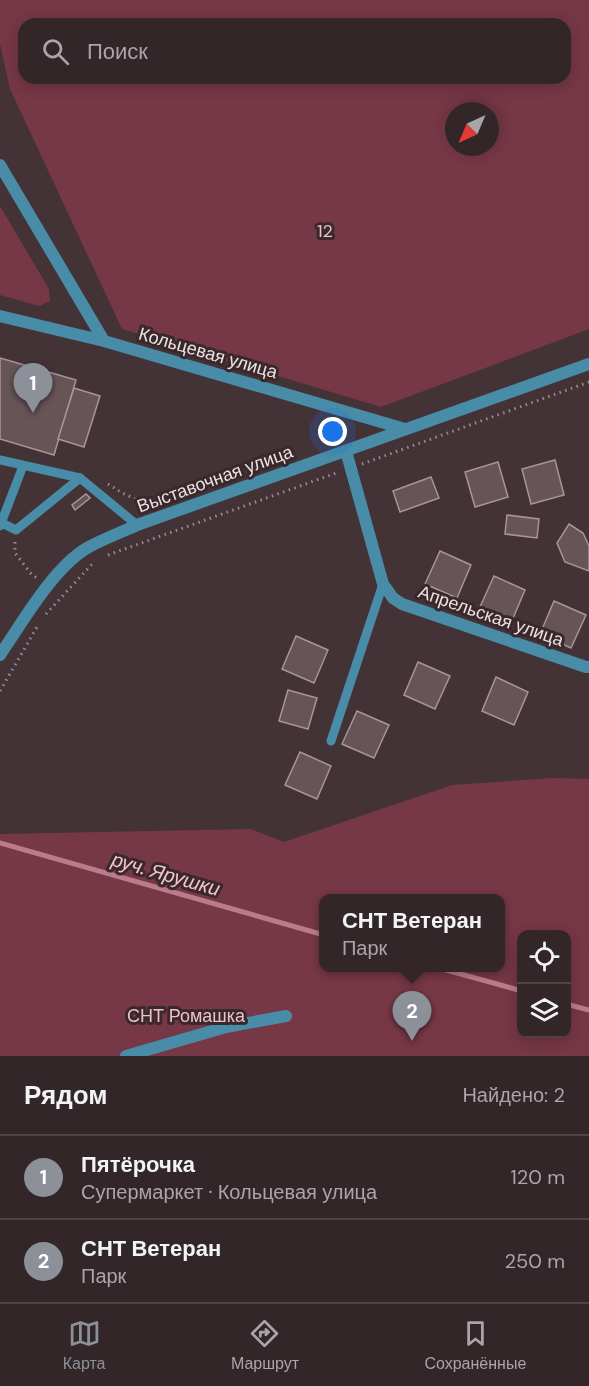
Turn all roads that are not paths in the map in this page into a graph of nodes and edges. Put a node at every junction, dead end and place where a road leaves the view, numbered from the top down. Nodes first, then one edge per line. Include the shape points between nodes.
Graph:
1 (0, 165) edge
2 (0, 316) edge
3 (104, 341) junction
4 (589, 364) edge
5 (405, 429) junction
6 (346, 452) junction
7 (0, 459) edge
8 (23, 466) junction
9 (80, 478) junction
10 (0, 524) edge
11 (137, 525) junction
12 (383, 584) junction
13 (0, 655) edge
14 (589, 667) edge
15 (331, 741) dead end
16 (286, 1016) dead end
17 (126, 1056) edge

1 - 3 street
2 - 3 street, Кольцевая улица
3 - 5 street, Кольцевая улица
4 - 5 street, Выставочная улица
5 - 6 street, Выставочная улица
6 - 11 street, Выставочная улица
6 - 12 street, Апрельская улица
7 - 8 lane
8 - 9 lane
8 - 10 lane
9 - 10 lane via 16,530
9 - 11 lane
11 - 13 street, Выставочная улица via 85,549 66,565
12 - 14 street, Апрельская улица via 402,604
12 - 15 lane
16 - 17 street via 226,1027

